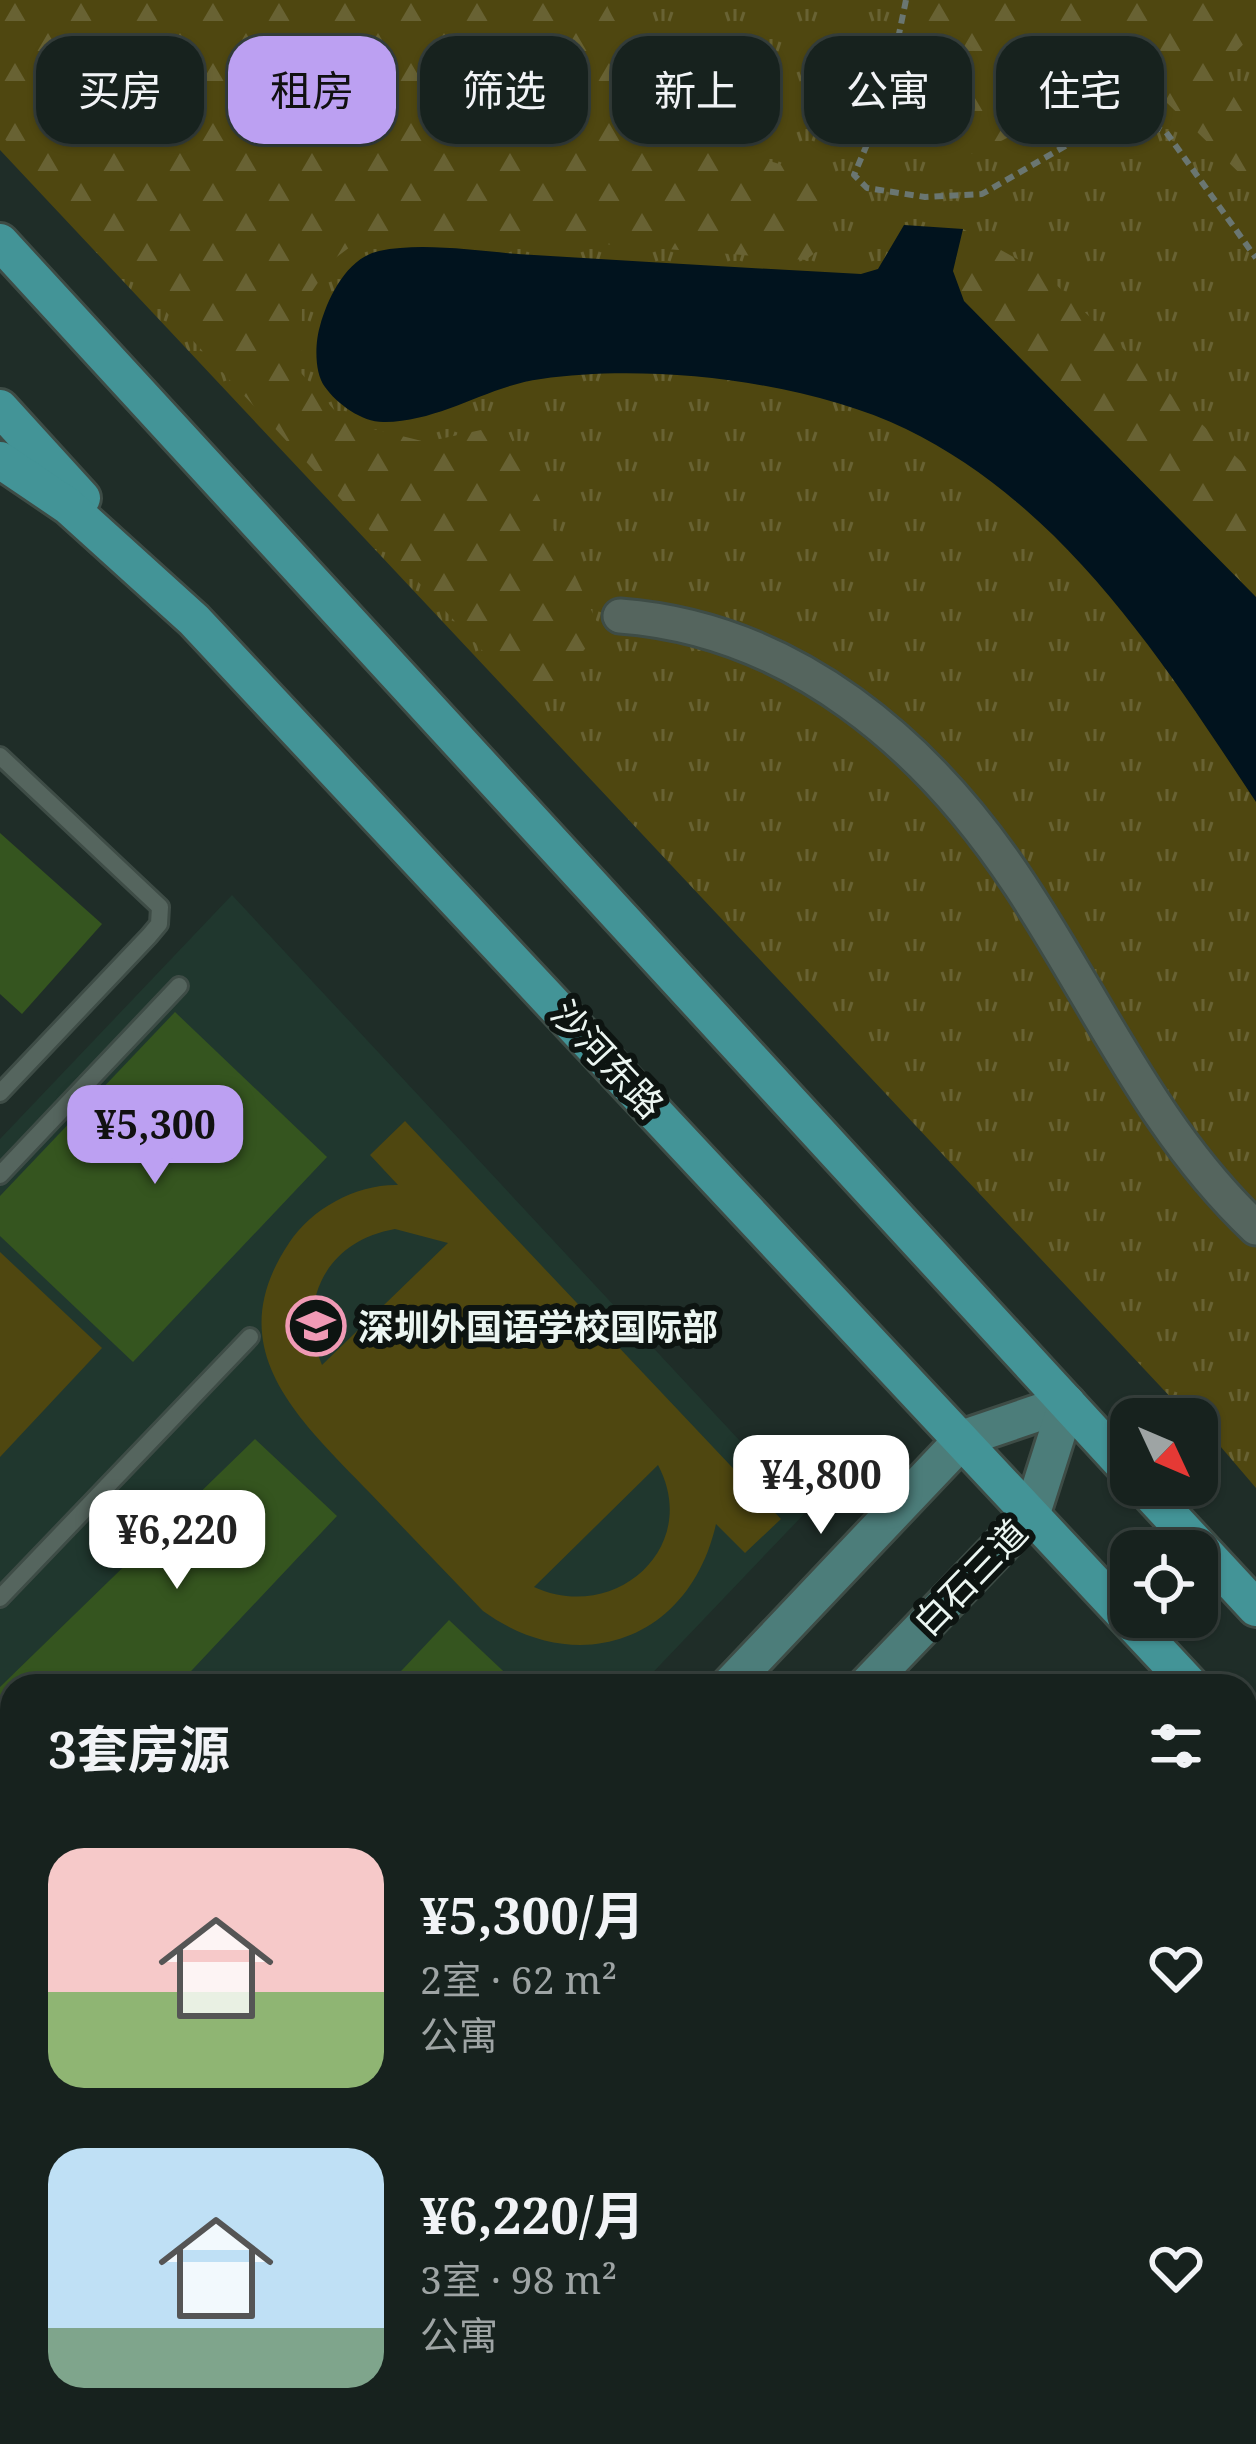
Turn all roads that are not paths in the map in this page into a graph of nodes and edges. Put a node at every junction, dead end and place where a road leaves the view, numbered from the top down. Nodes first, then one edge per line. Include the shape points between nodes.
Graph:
1 (0, 242) edge
2 (0, 275) edge
3 (0, 408) edge
4 (0, 460) edge
5 (216, 478) junction
6 (620, 616) dead end
7 (194, 620) junction
8 (0, 756) edge
9 (179, 986) dead end
10 (0, 1093) edge
11 (0, 1174) edge
12 (1256, 1228) edge
13 (250, 1337) dead end
14 (1067, 1403) junction
15 (964, 1438) junction
16 (1110, 1450) edge
17 (1161, 1506) edge
18 (1031, 1513) junction
19 (0, 1598) edge
20 (1256, 1608) edge
21 (740, 1674) edge
22 (877, 1674) edge
23 (1180, 1674) edge

1 - 5 main road
2 - 5 main road
3 - 7 main road
4 - 7 main road, 沙河东路 via 68,506
5 - 14 main road
6 - 12 street via 670,620 762,649 900,741 1019,884 1189,1155
7 - 15 main road, 沙河东路
8 - 10 lane via 160,907 149,936
9 - 11 lane
13 - 19 lane
14 - 15 street
14 - 16 main road
14 - 18 street, 白石三道
15 - 18 main road, 沙河东路
15 - 21 street
17 - 20 main road
18 - 22 street, 白石三道
18 - 23 main road, 沙河东路

